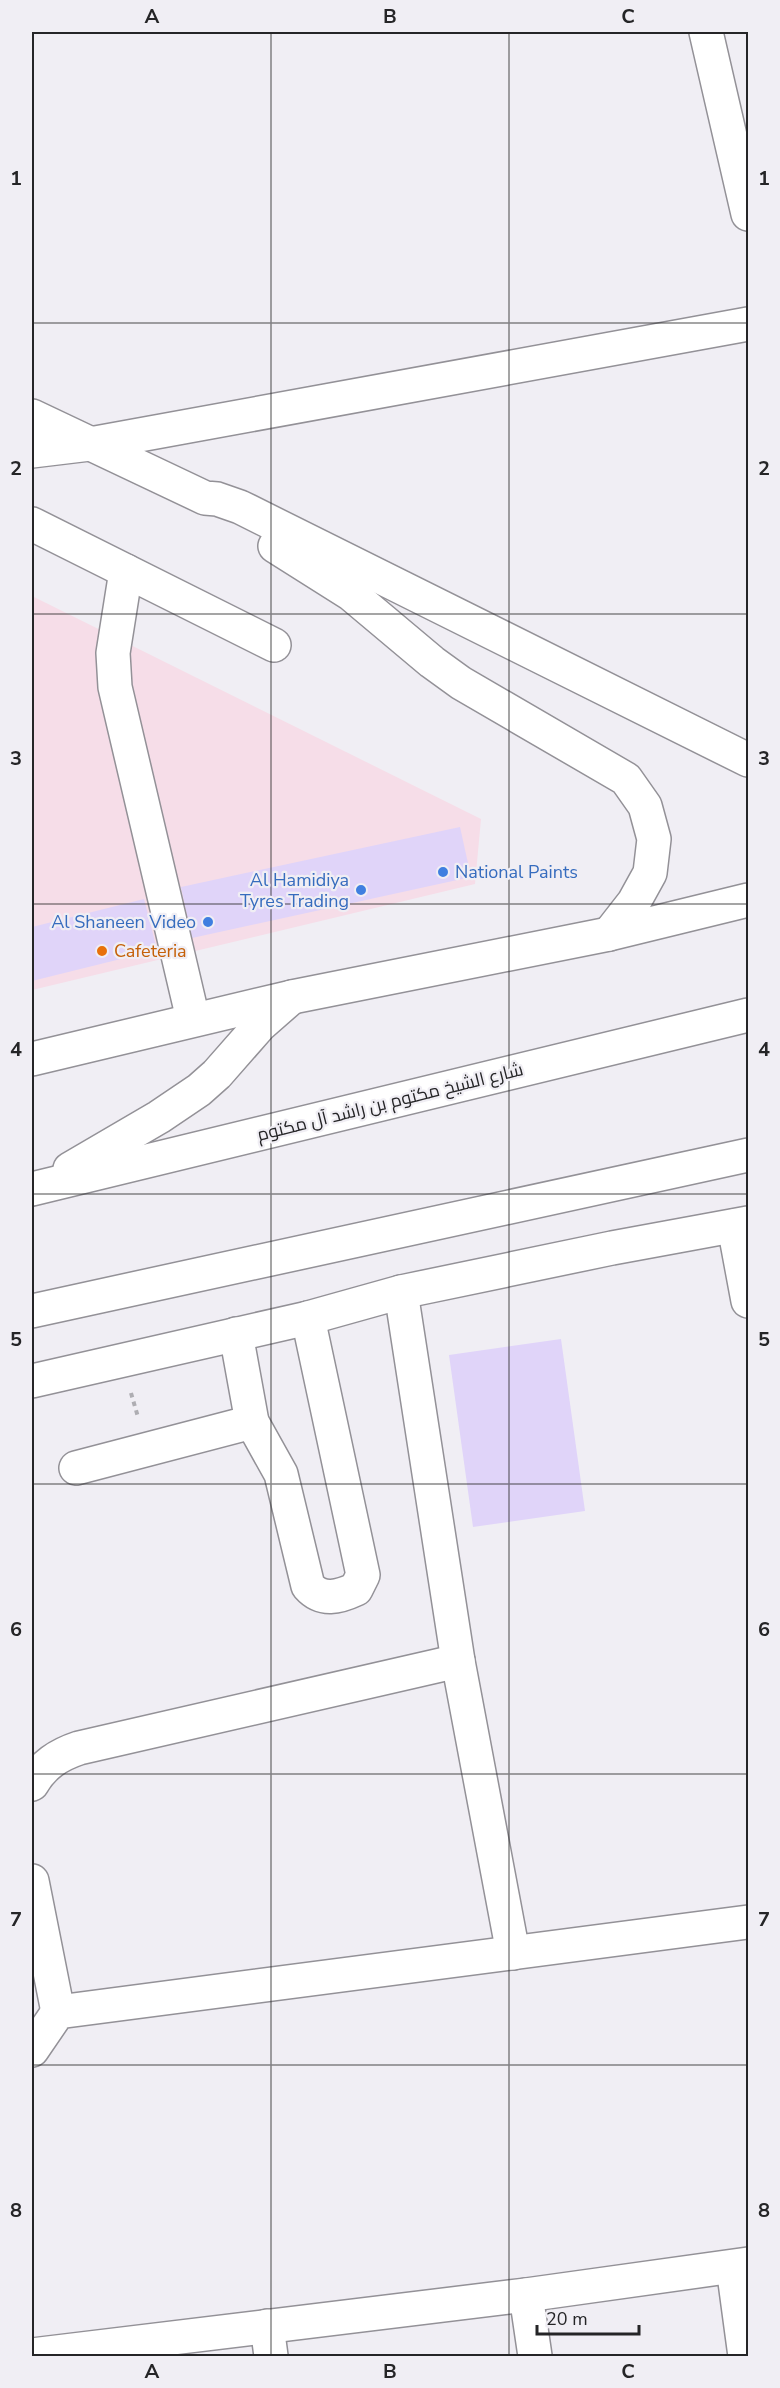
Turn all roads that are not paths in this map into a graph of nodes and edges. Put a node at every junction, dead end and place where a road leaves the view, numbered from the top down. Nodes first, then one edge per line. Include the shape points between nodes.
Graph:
1 (706, 32) edge
2 (748, 214) edge
3 (748, 324) edge
4 (32, 416) edge
5 (90, 444) junction
6 (32, 451) edge
7 (205, 498) junction
8 (32, 524) edge
9 (126, 571) junction
10 (274, 645) dead end
11 (748, 759) edge
12 (748, 900) edge
13 (609, 934) junction
14 (292, 997) junction
15 (748, 1015) edge
16 (193, 1019) junction
17 (32, 1059) edge
18 (741, 1160) edge
19 (34, 1189) edge
20 (741, 1224) edge
21 (401, 1292) junction
22 (748, 1301) edge
23 (32, 1311) edge
24 (308, 1318) junction
25 (236, 1334) junction
26 (32, 1382) edge
27 (252, 1422) junction
28 (76, 1468) dead end
29 (458, 1661) junction
30 (36, 1771) edge
31 (32, 1881) edge
32 (748, 1922) edge
33 (513, 1953) junction
34 (58, 2012) junction
35 (32, 2050) edge
36 (741, 2265) edge
37 (526, 2295) junction
38 (269, 2341) edge
39 (48, 2354) edge
40 (535, 2356) edge
41 (746, 2356) edge

1 - 2 street
3 - 5 street
4 - 5 street
5 - 6 street
5 - 7 street
7 - 11 street via 240,507
7 - 13 street via 229,519 351,594 462,683 626,779 645,807 654,839 650,873
8 - 9 street
9 - 10 street
9 - 16 street via 113,652 115,687
12 - 13 street
13 - 14 street
14 - 16 street
14 - 19 street via 260,1025 200,1090
15 - 19 street, شارع الشيخ مكتوم بن راشد آل مكتوم
16 - 17 street
18 - 23 street
20 - 21 street
20 - 22 street
21 - 24 street
21 - 29 street
24 - 25 street
24 - 27 street via 363,1575 356,1589 330,1598 314,1593 308,1586 281,1474
25 - 26 street
25 - 27 street
27 - 28 street
29 - 30 street via 79,1748 60,1754
29 - 33 street
31 - 34 street
32 - 33 street
33 - 34 street
34 - 35 street
36 - 37 street
36 - 41 street
37 - 38 street
37 - 40 street
38 - 39 street

